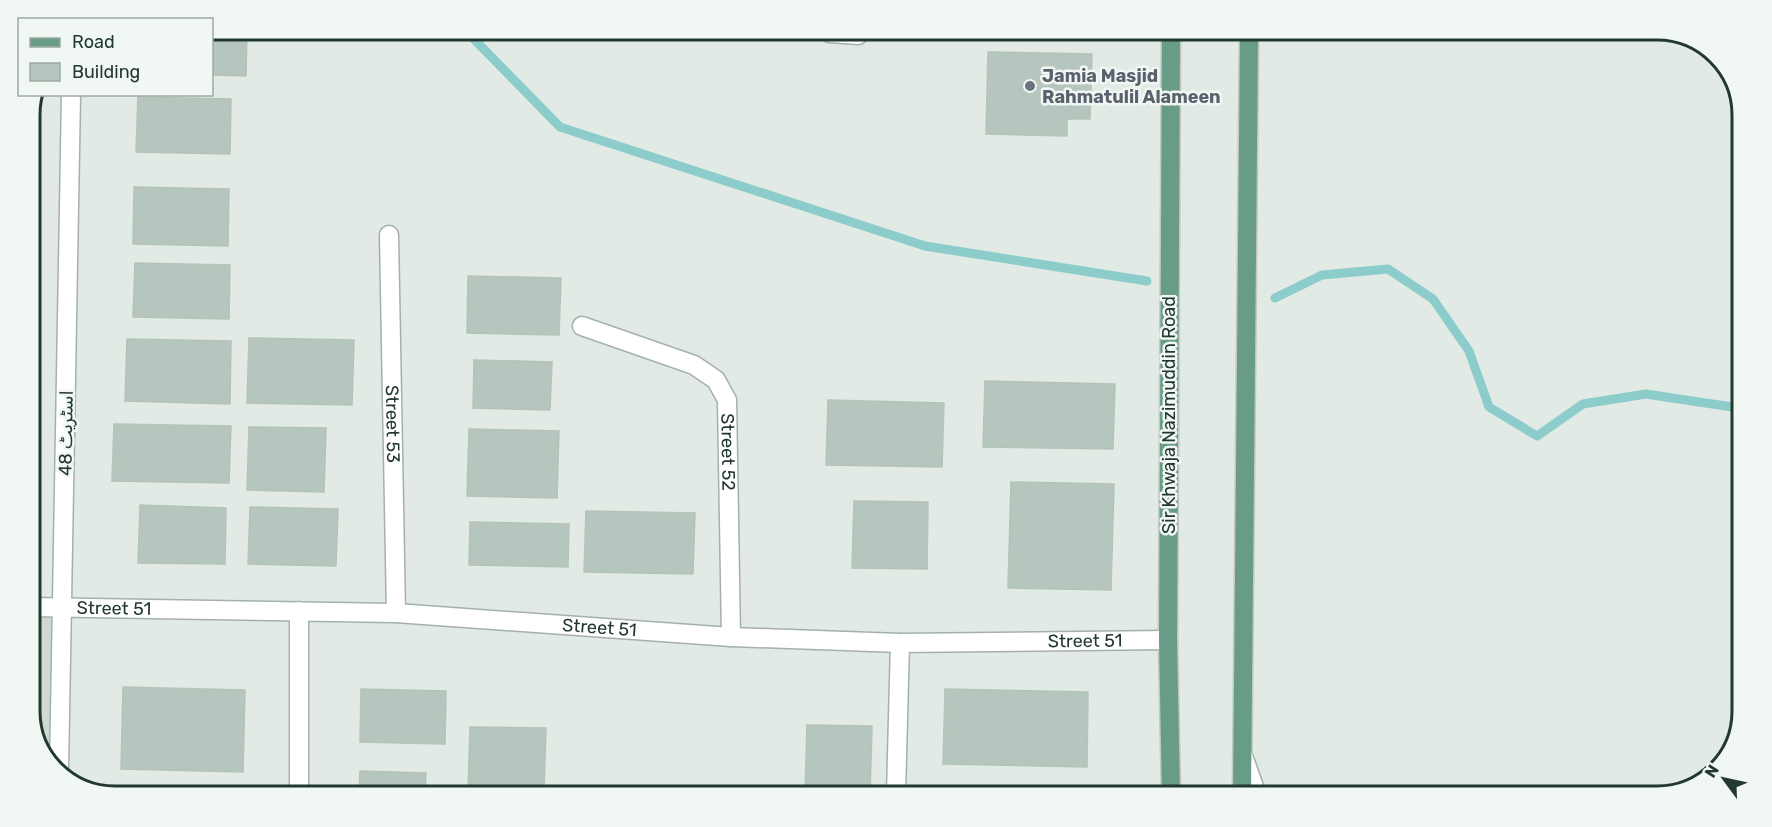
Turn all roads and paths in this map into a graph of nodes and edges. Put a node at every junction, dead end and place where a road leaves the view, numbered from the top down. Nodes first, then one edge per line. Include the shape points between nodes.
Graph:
1 (1171, 41) edge
2 (1249, 41) edge
3 (71, 96) edge
4 (389, 235) dead end
5 (582, 326) dead end
6 (41, 607) edge
7 (63, 608) junction
8 (300, 612) junction
9 (396, 613) junction
10 (731, 638) junction
11 (1168, 639) junction
12 (900, 643) junction
13 (1242, 755) junction
14 (59, 761) edge
15 (298, 786) edge
16 (896, 786) edge
17 (1171, 786) edge
18 (1242, 786) edge
19 (1254, 786) edge

1 - 11 main road, Sir Khwaja Nazimuddin Road
2 - 13 main road
3 - 7 street, اسٹریٹ 48
4 - 9 street, Street 53
5 - 10 street, Street 52 via 694,365 716,380 727,400
6 - 7 street, Street 51
7 - 8 street, Street 51
7 - 14 street, اسٹریٹ 48
8 - 9 street, Street 51
8 - 15 street
9 - 10 street, Street 51
10 - 12 street, Street 51
11 - 12 street, Street 51
11 - 17 main road, Sir Khwaja Nazimuddin Road
12 - 16 street
13 - 18 main road
13 - 19 street

